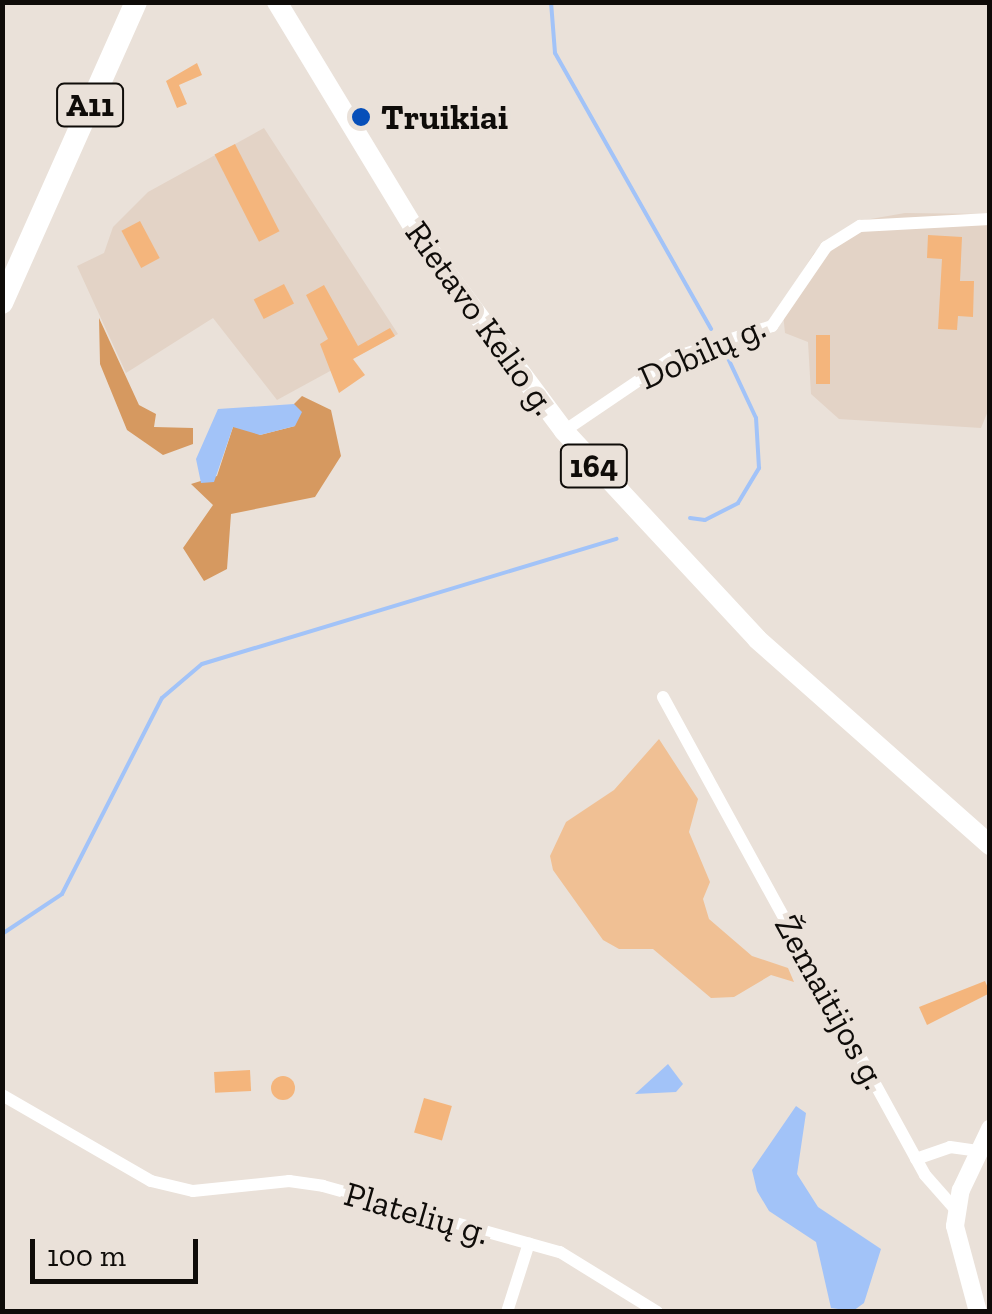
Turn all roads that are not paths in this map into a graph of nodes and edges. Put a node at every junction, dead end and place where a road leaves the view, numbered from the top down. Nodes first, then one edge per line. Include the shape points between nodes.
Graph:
1 (278, 2) edge
2 (134, 7) edge
3 (990, 219) edge
4 (2, 303) edge
5 (564, 431) junction
6 (662, 697) dead end
7 (990, 845) edge
8 (2, 1096) edge
9 (990, 1130) edge
10 (978, 1152) junction
11 (916, 1160) junction
12 (956, 1210) junction
13 (529, 1243) junction
14 (507, 1312) edge
15 (658, 1312) edge
16 (978, 1312) edge

1 - 5 main road, Rietavo Kelio g. / 164 via 418,234
2 - 4 highway, A11
3 - 5 street, Dobilų g. via 860,226 826,248 772,326 672,358
5 - 7 main road, Rietavo Kelio g. / 164 via 757,640
6 - 11 street, Žemaitijos g.
8 - 13 street, Platelių g. via 164,1185 193,1191 305,1183
9 - 10 main road
10 - 11 street via 950,1146
10 - 12 main road
11 - 12 street, Žemaitijos g.
12 - 16 main road via 956,1244
13 - 14 street
13 - 15 street, Platelių g. via 586,1264

